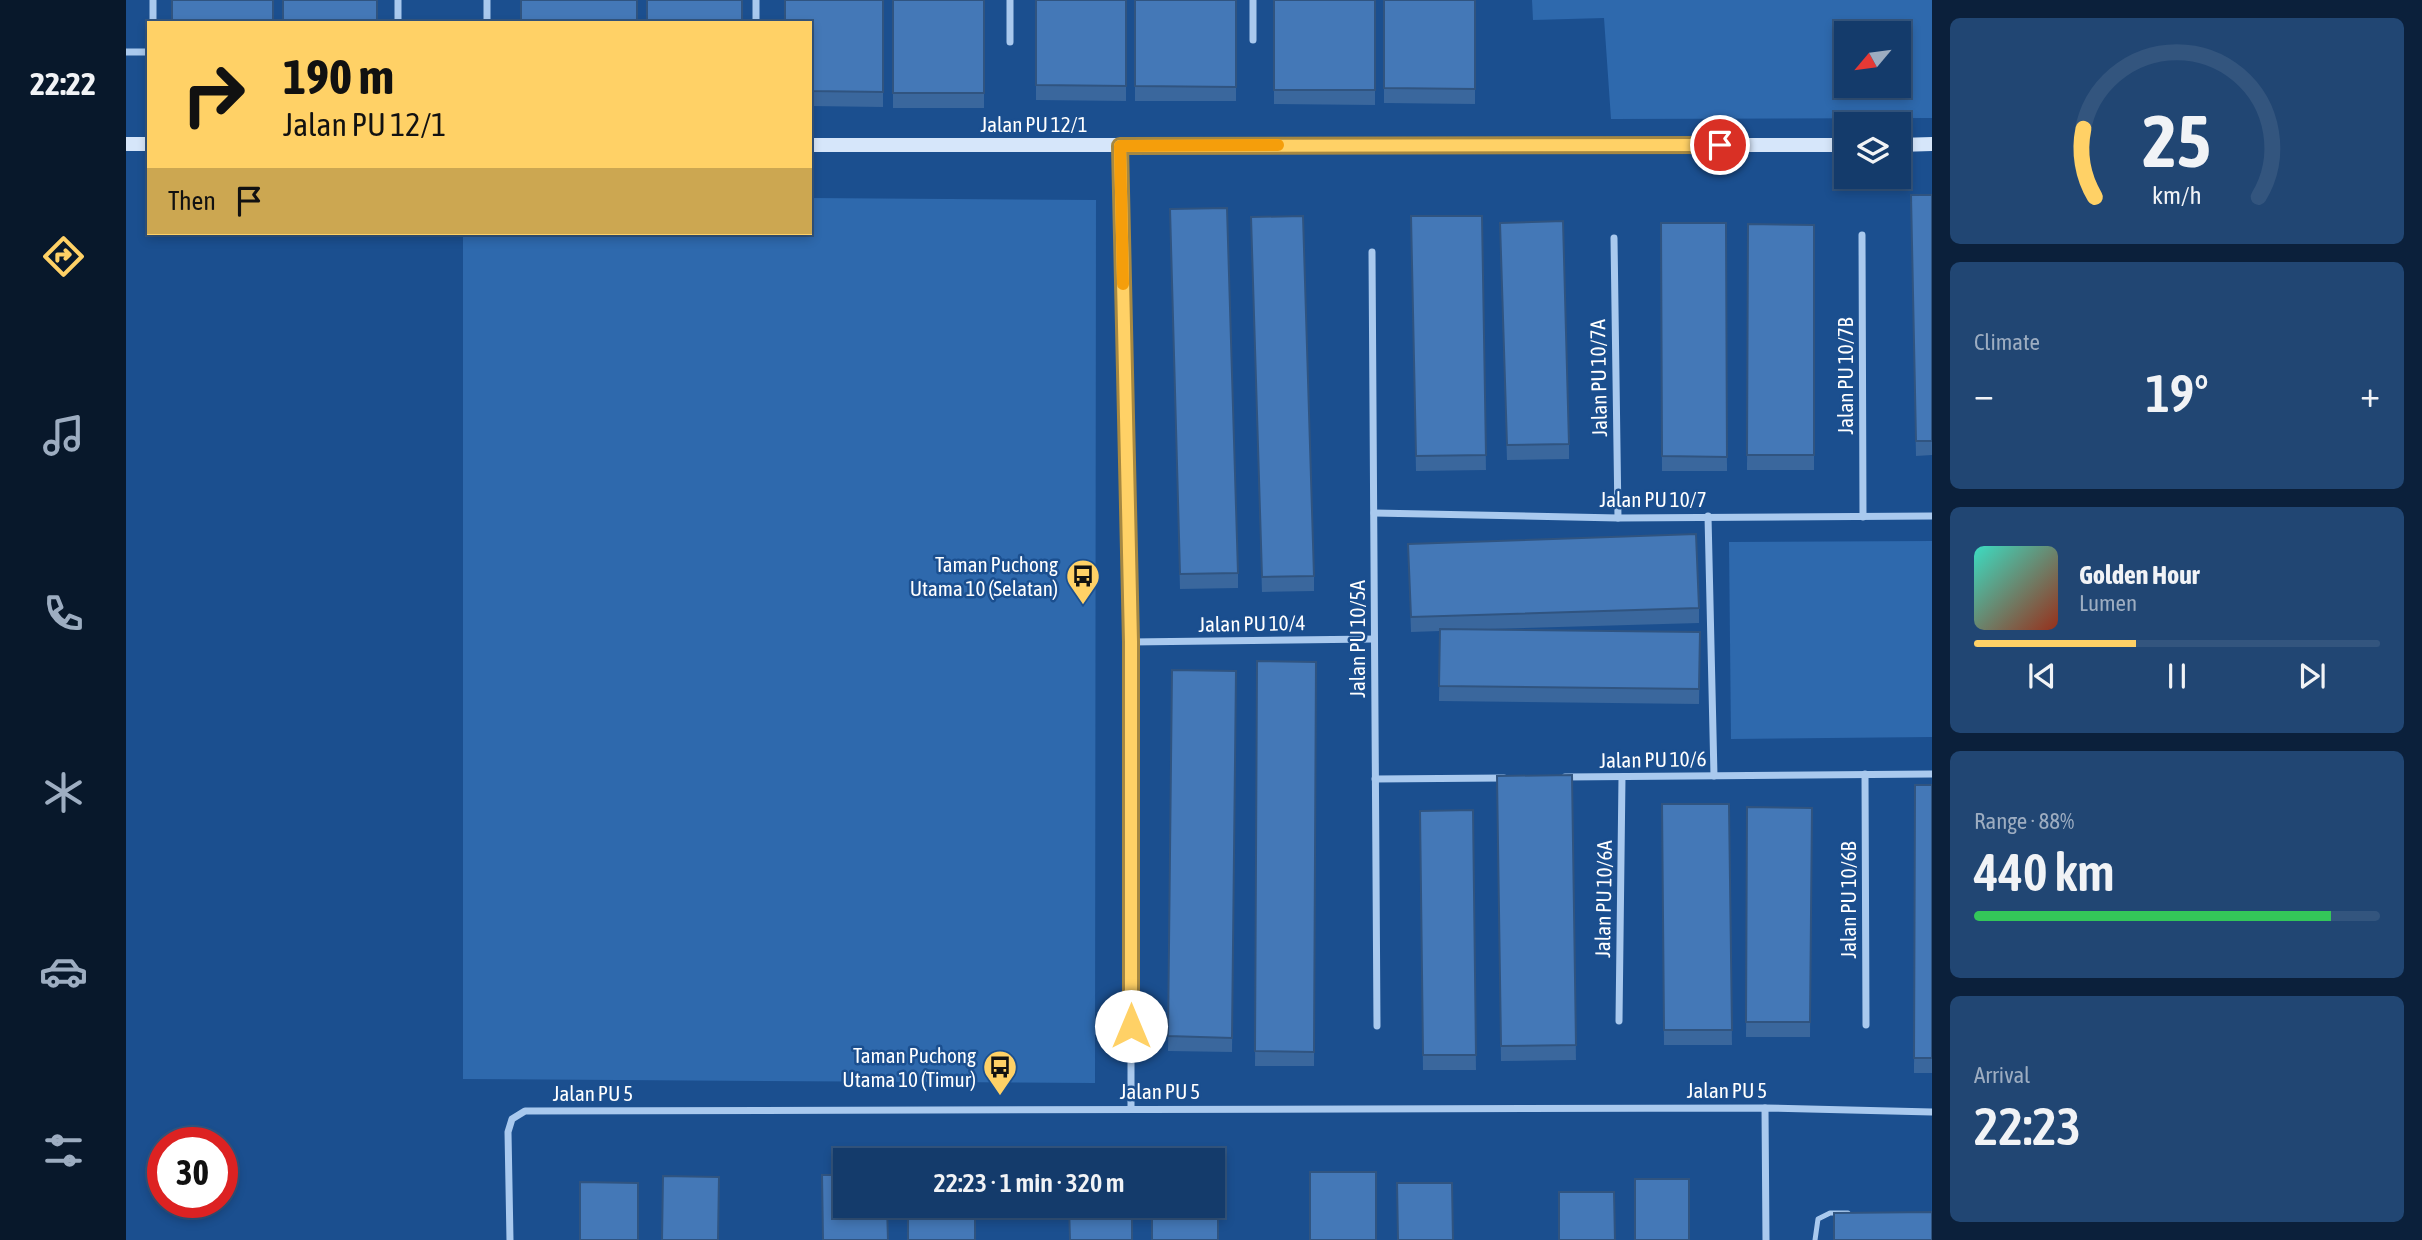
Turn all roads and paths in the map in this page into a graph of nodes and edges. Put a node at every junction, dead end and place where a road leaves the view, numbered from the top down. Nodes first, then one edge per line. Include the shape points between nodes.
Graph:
1 (153, 0) edge
2 (398, 0) edge
3 (487, 0) edge
4 (756, 0) edge
5 (1010, 0) edge
6 (1253, 0) edge
7 (153, 21) edge
8 (398, 21) edge
9 (487, 21) edge
10 (756, 21) edge
11 (1253, 40) dead end
12 (1010, 42) dead end
13 (126, 52) edge
14 (147, 52) edge
15 (126, 144) edge
16 (147, 144) edge
17 (812, 145) edge
18 (1834, 145) edge
19 (1911, 145) edge
20 (1932, 145) edge
21 (1120, 146) junction
22 (1862, 235) dead end
23 (1614, 238) dead end
24 (1372, 252) dead end
25 (1374, 513) junction
26 (1708, 516) junction
27 (1932, 516) edge
28 (1863, 517) junction
29 (1618, 518) junction
30 (1374, 639) junction
31 (1131, 642) junction
32 (1865, 774) junction
33 (1932, 774) edge
34 (1714, 776) junction
35 (1622, 777) junction
36 (1509, 778) edge
37 (1549, 778) edge
38 (1375, 779) junction
39 (1619, 1021) dead end
40 (1866, 1025) dead end
41 (1377, 1026) dead end
42 (1765, 1108) junction
43 (1130, 1109) junction
44 (1932, 1112) edge
45 (1855, 1213) edge
46 (510, 1240) edge
47 (1766, 1240) edge
48 (1815, 1240) edge

1 - 7 street
2 - 8 street
3 - 9 street
4 - 10 street
5 - 12 street
6 - 11 street
13 - 14 street
15 - 16 street
17 - 21 street, Jalan PU 12/1
18 - 21 street, Jalan PU 12/1
19 - 20 street
21 - 31 street
22 - 28 street, Jalan PU 10/7B
23 - 29 street, Jalan PU 10/7A
24 - 25 street, Jalan PU 10/5A
25 - 29 street, Jalan PU 10/7
25 - 30 street, Jalan PU 10/5A
26 - 28 street, Jalan PU 10/7
26 - 29 street, Jalan PU 10/7
26 - 34 street
27 - 28 street, Jalan PU 10/7
30 - 31 street, Jalan PU 10/4
30 - 38 street, Jalan PU 10/5A
31 - 43 street
32 - 33 street, Jalan PU 10/6
32 - 34 street, Jalan PU 10/6
32 - 40 street, Jalan PU 10/6B
34 - 35 street, Jalan PU 10/6
35 - 37 street, Jalan PU 10/6
35 - 39 street, Jalan PU 10/6A
36 - 38 street
38 - 41 street, Jalan PU 10/5A
42 - 43 street, Jalan PU 5
42 - 44 street, Jalan PU 5
42 - 47 street
43 - 46 street, Jalan PU 5 via 525,1111 512,1119 508,1132
45 - 48 lane via 1830,1213 1818,1219

